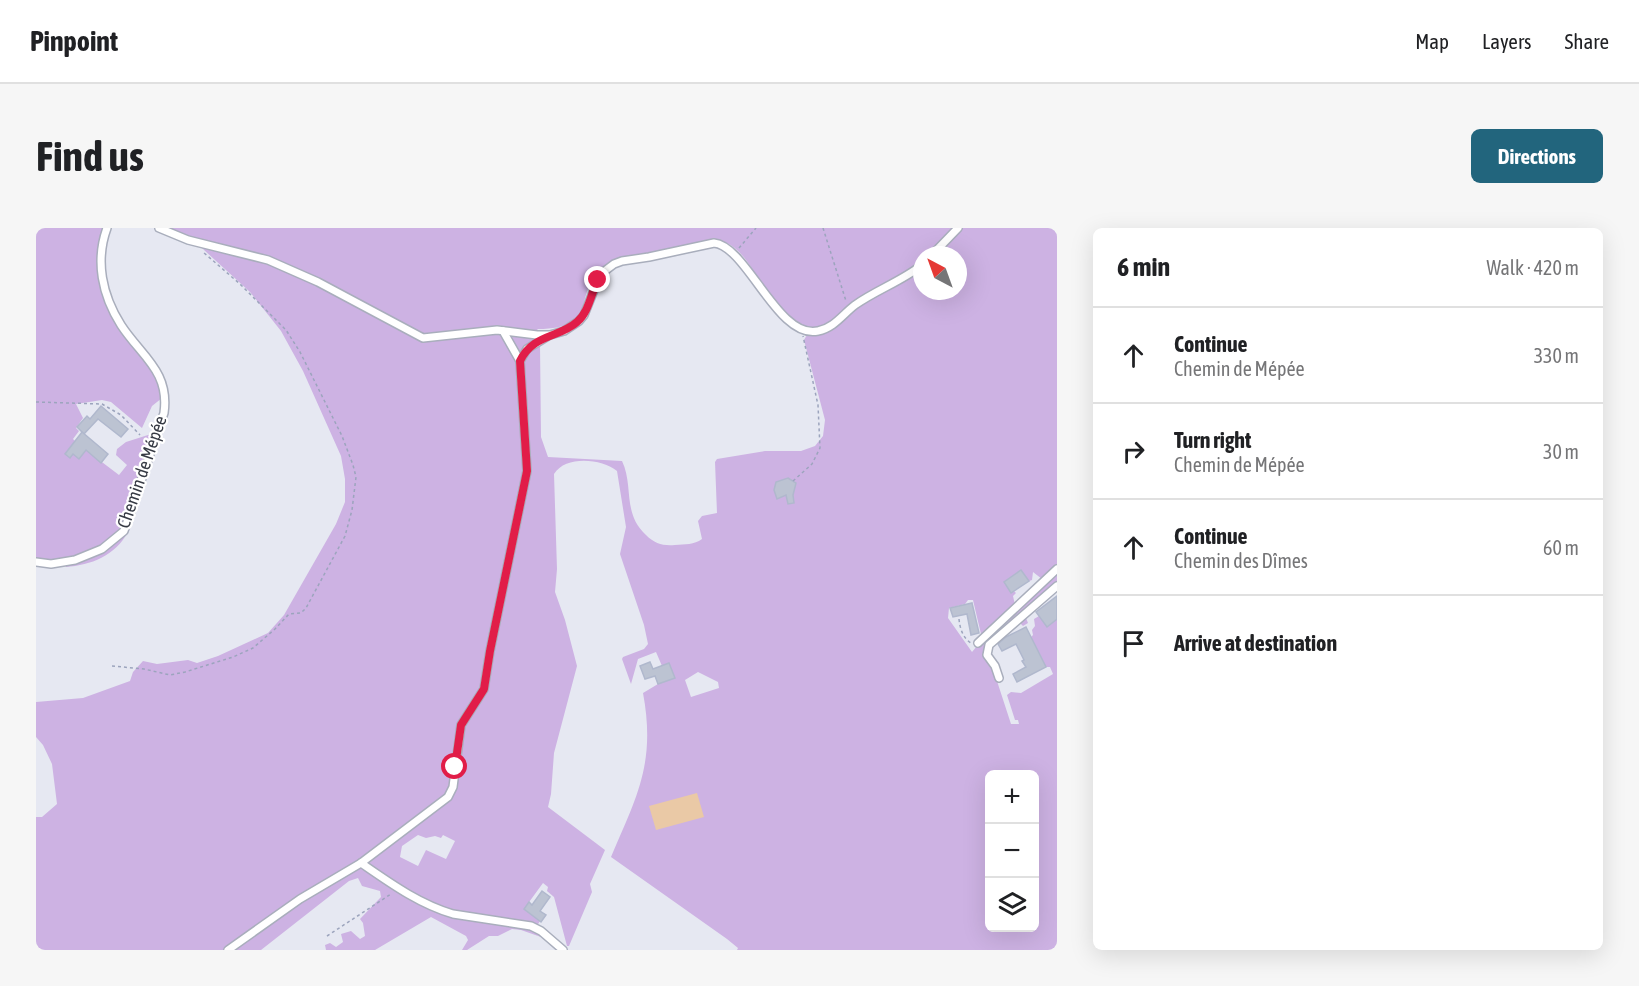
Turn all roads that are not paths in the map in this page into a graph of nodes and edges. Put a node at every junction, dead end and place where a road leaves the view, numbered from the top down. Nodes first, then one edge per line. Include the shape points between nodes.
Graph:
1 (107, 228) edge
2 (159, 228) edge
3 (958, 228) edge
4 (941, 246) edge
5 (913, 270) edge
6 (502, 331) junction
7 (550, 334) junction
8 (520, 361) junction
9 (36, 562) edge
10 (1057, 569) edge
11 (1057, 586) edge
12 (978, 643) road end
13 (999, 678) dead end
14 (361, 863) junction
15 (228, 950) edge
16 (563, 950) edge

1 - 9 street, Chemin de Mépée via 101,253 105,290 121,325 157,370 165,400 164,413 124,531 102,549 75,560
2 - 6 street via 189,240 268,260 423,338
3 - 4 street
5 - 7 street via 862,299 825,329 814,332 784,315 735,254 714,243 614,264 598,280 579,321
6 - 7 street
6 - 8 street
7 - 8 street via 527,349
8 - 14 street via 527,471 484,689 461,725 453,787 444,802
10 - 12 street
11 - 13 street via 989,645 987,655
14 - 15 street via 300,899
14 - 16 street via 399,889 441,910 531,926

